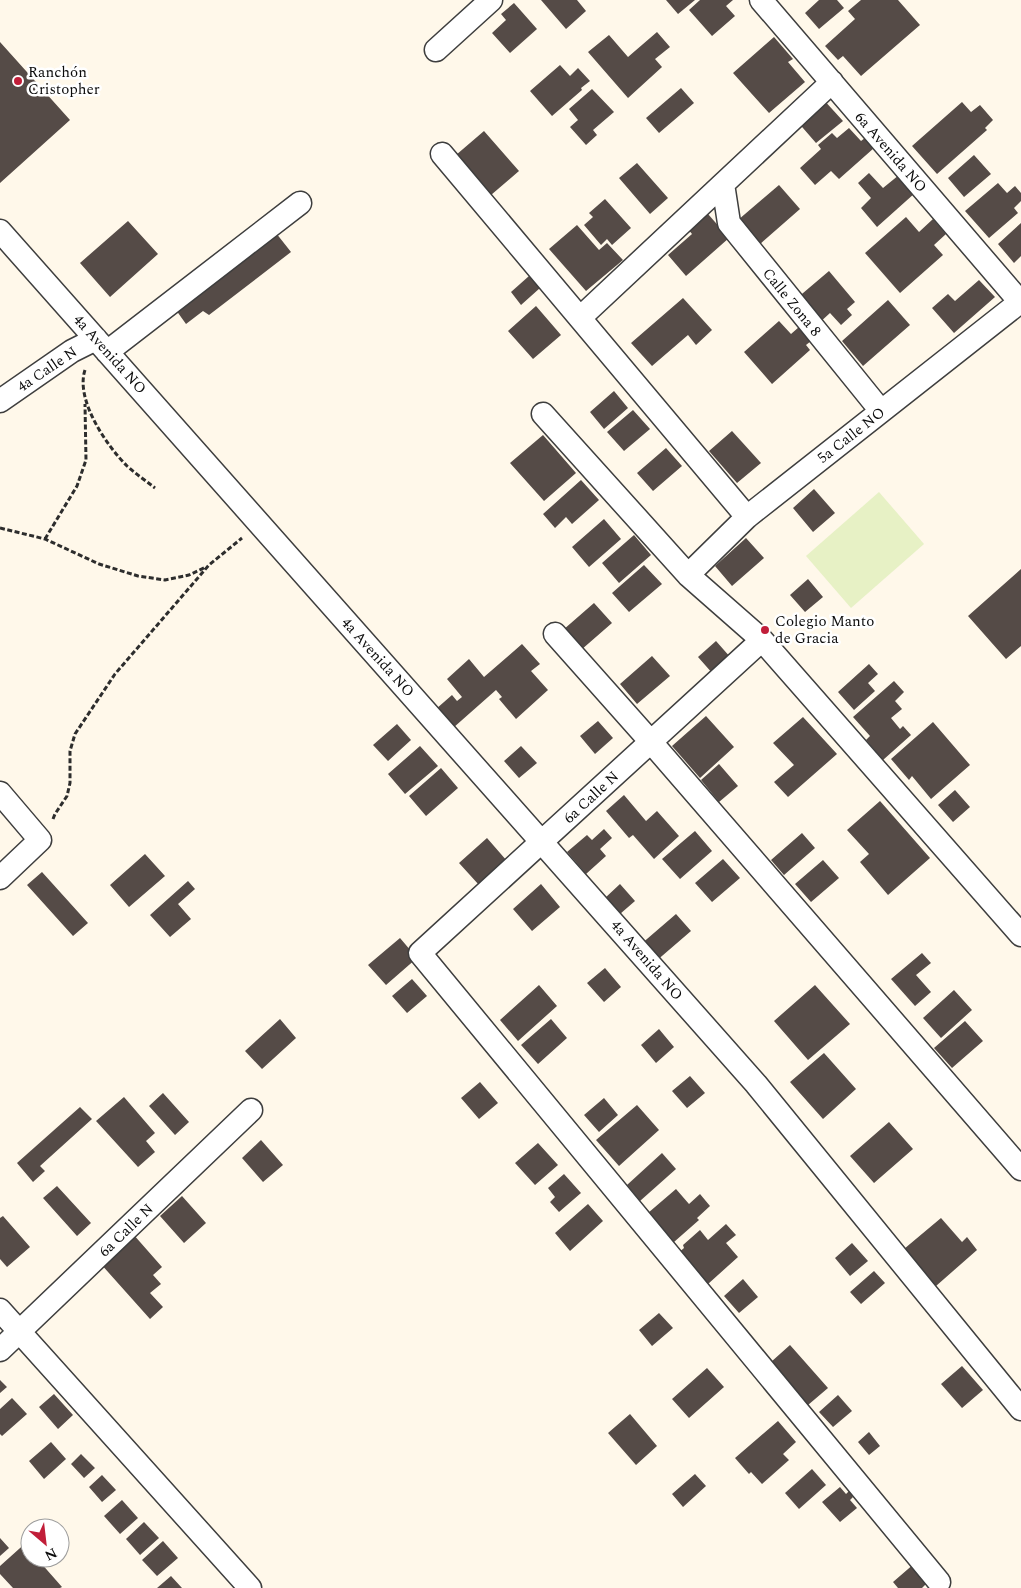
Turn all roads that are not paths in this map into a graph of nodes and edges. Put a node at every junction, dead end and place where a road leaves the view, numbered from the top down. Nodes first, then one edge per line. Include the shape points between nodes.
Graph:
1 (490, 0) edge
2 (761, 0) edge
3 (436, 50) dead end
4 (832, 82) junction
5 (442, 154) dead end
6 (723, 184) junction
7 (300, 203) dead end
8 (0, 231) edge
9 (1020, 303) edge
10 (581, 317) junction
11 (102, 345) junction
12 (0, 401) edge
13 (881, 411) junction
14 (544, 414) dead end
15 (747, 517) junction
16 (688, 575) junction
17 (555, 634) dead end
18 (762, 640) junction
19 (651, 742) junction
20 (0, 793) edge
21 (542, 842) junction
22 (0, 878) edge
23 (1021, 934) edge
24 (251, 1110) dead end
25 (1021, 1168) edge
26 (0, 1310) edge
27 (20, 1332) junction
28 (0, 1350) edge
29 (1021, 1409) edge
30 (939, 1582) dead end
31 (250, 1588) edge

1 - 3 street
2 - 4 street, 6a Avenida NO
4 - 6 street
4 - 9 street, 6a Avenida NO
5 - 10 street
6 - 10 street
6 - 13 street, Calle Zona 8 via 729,222
7 - 11 street, 4a Calle N
8 - 11 street, 4a Avenida NO
9 - 13 street, 5a Calle NO
10 - 15 street
11 - 12 street, 4a Calle N via 72,350
11 - 21 street, 4a Avenida NO
13 - 15 street, 5a Calle NO
14 - 16 street
15 - 16 street, 5a Calle NO
16 - 18 street
17 - 19 street
18 - 19 street, 6a Calle N
18 - 23 street
19 - 21 street, 6a Calle N
19 - 25 street
20 - 22 street via 40,840
21 - 29 street, 4a Avenida NO via 756,1084
21 - 30 street, 6a Calle N via 420,953
24 - 27 street, 6a Calle N
26 - 27 street
27 - 28 street, 6a Calle N
27 - 31 street

